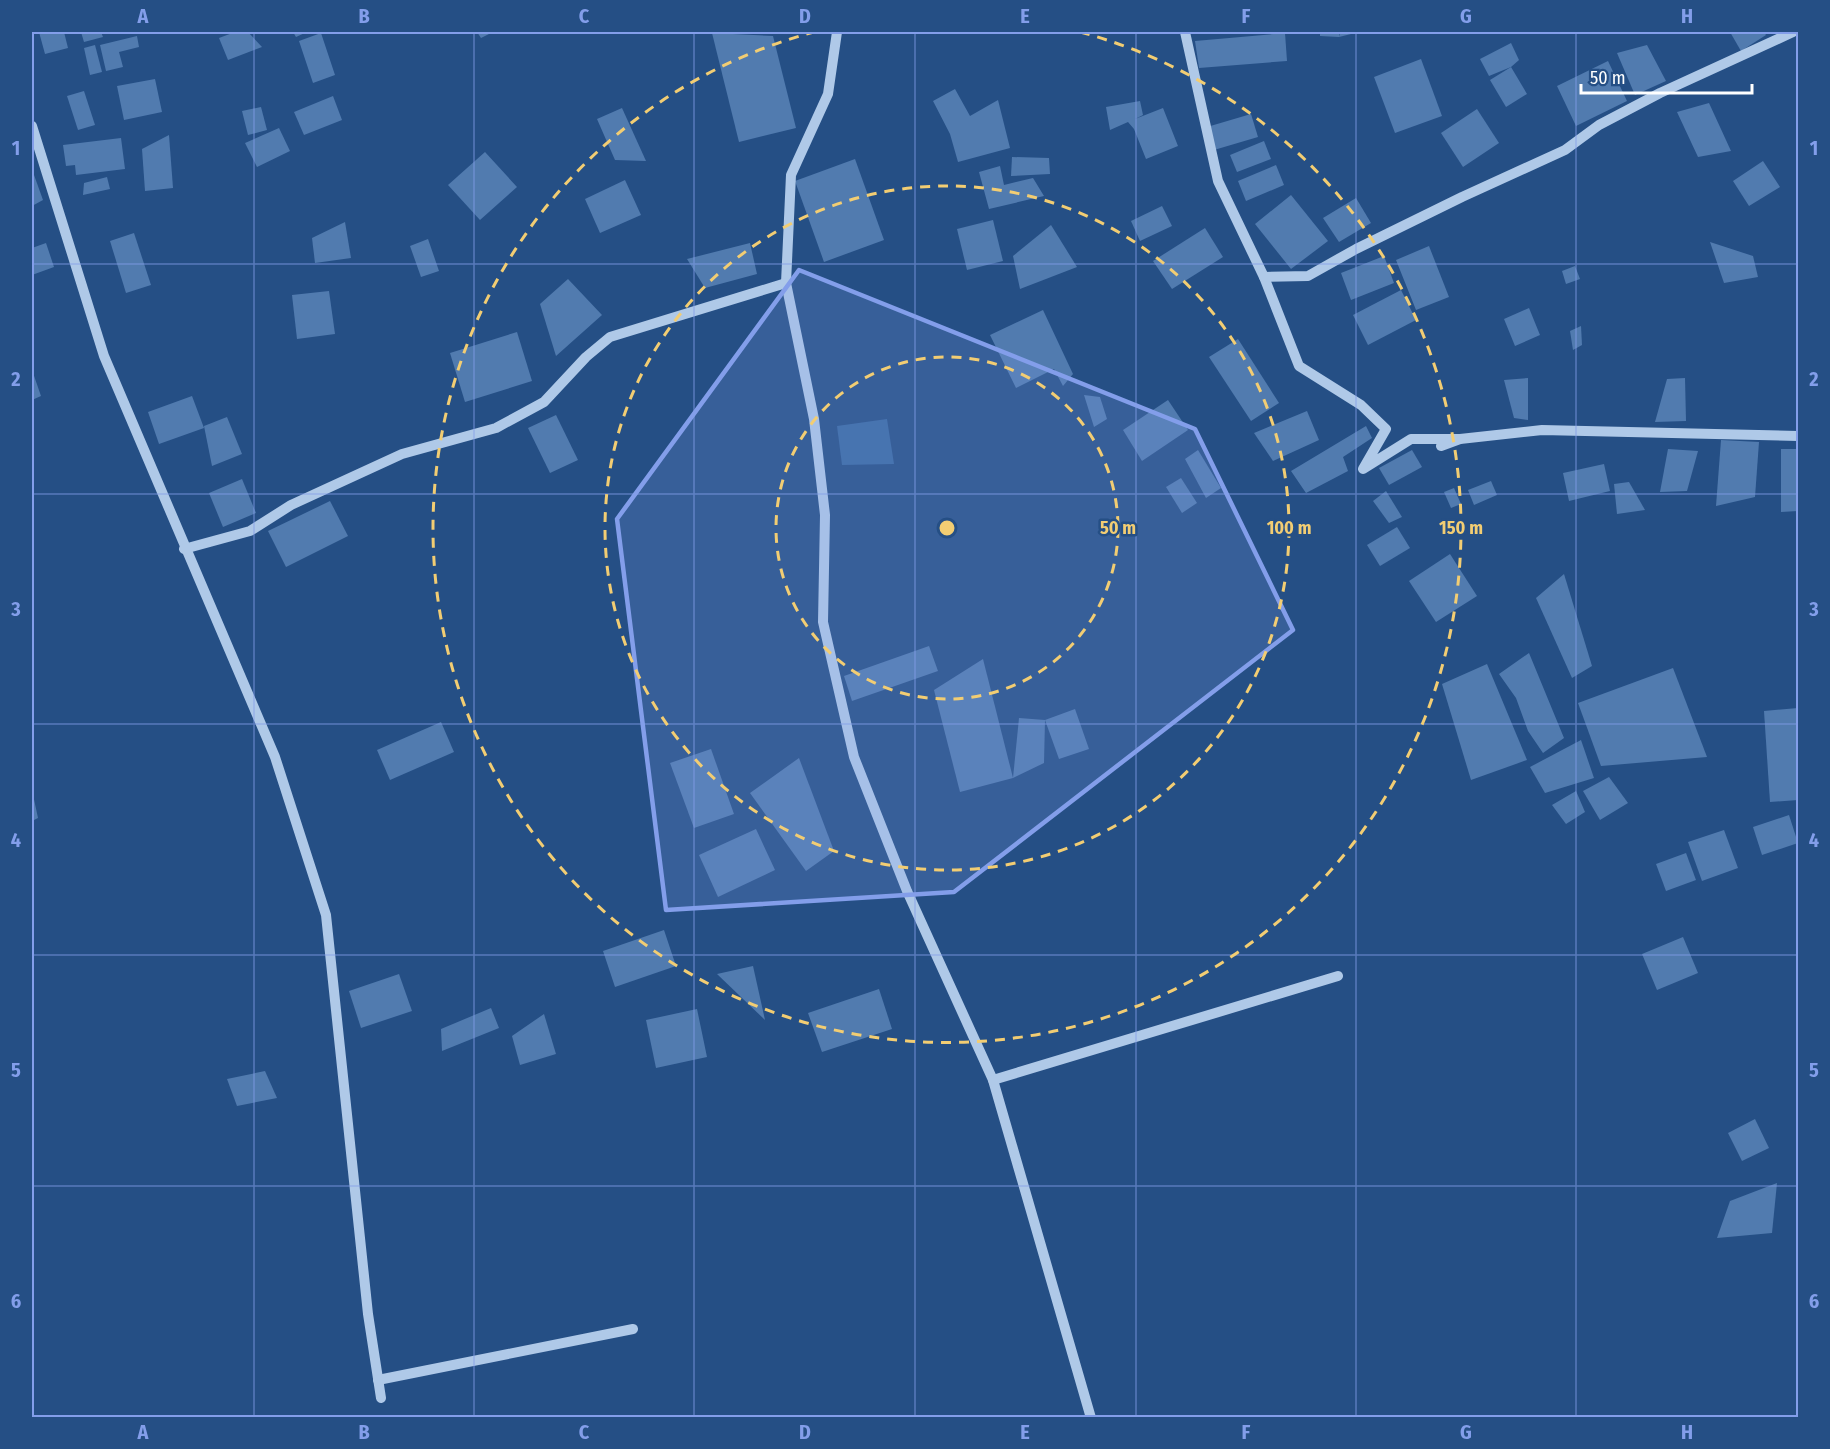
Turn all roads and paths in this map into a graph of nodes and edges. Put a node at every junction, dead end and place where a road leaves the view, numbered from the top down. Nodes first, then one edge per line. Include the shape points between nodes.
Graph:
1 (837, 32) edge
2 (1185, 32) edge
3 (1793, 32) edge
4 (32, 126) edge
5 (1264, 278) junction
6 (786, 283) junction
7 (1798, 436) edge
8 (1460, 439) junction
9 (1441, 446) dead end
10 (184, 549) junction
11 (1338, 976) dead end
12 (993, 1080) junction
13 (633, 1329) dead end
14 (378, 1380) junction
15 (381, 1398) dead end
16 (1092, 1418) edge

1 - 6 street via 828,94 791,175
2 - 5 street via 1218,181
3 - 5 street via 1660,93 1599,125 1565,150 1462,197 1308,276
4 - 10 street via 105,356
5 - 8 street via 1299,366 1361,405 1386,429 1363,469 1411,439
6 - 10 street via 610,337 544,402 496,428 402,454 291,504 250,531
6 - 12 street via 814,419 825,515 823,622 854,757 907,891
7 - 8 street via 1582,429
8 - 9 street
10 - 14 street via 275,757 326,915
11 - 12 street
12 - 16 street
13 - 14 street
14 - 15 street

